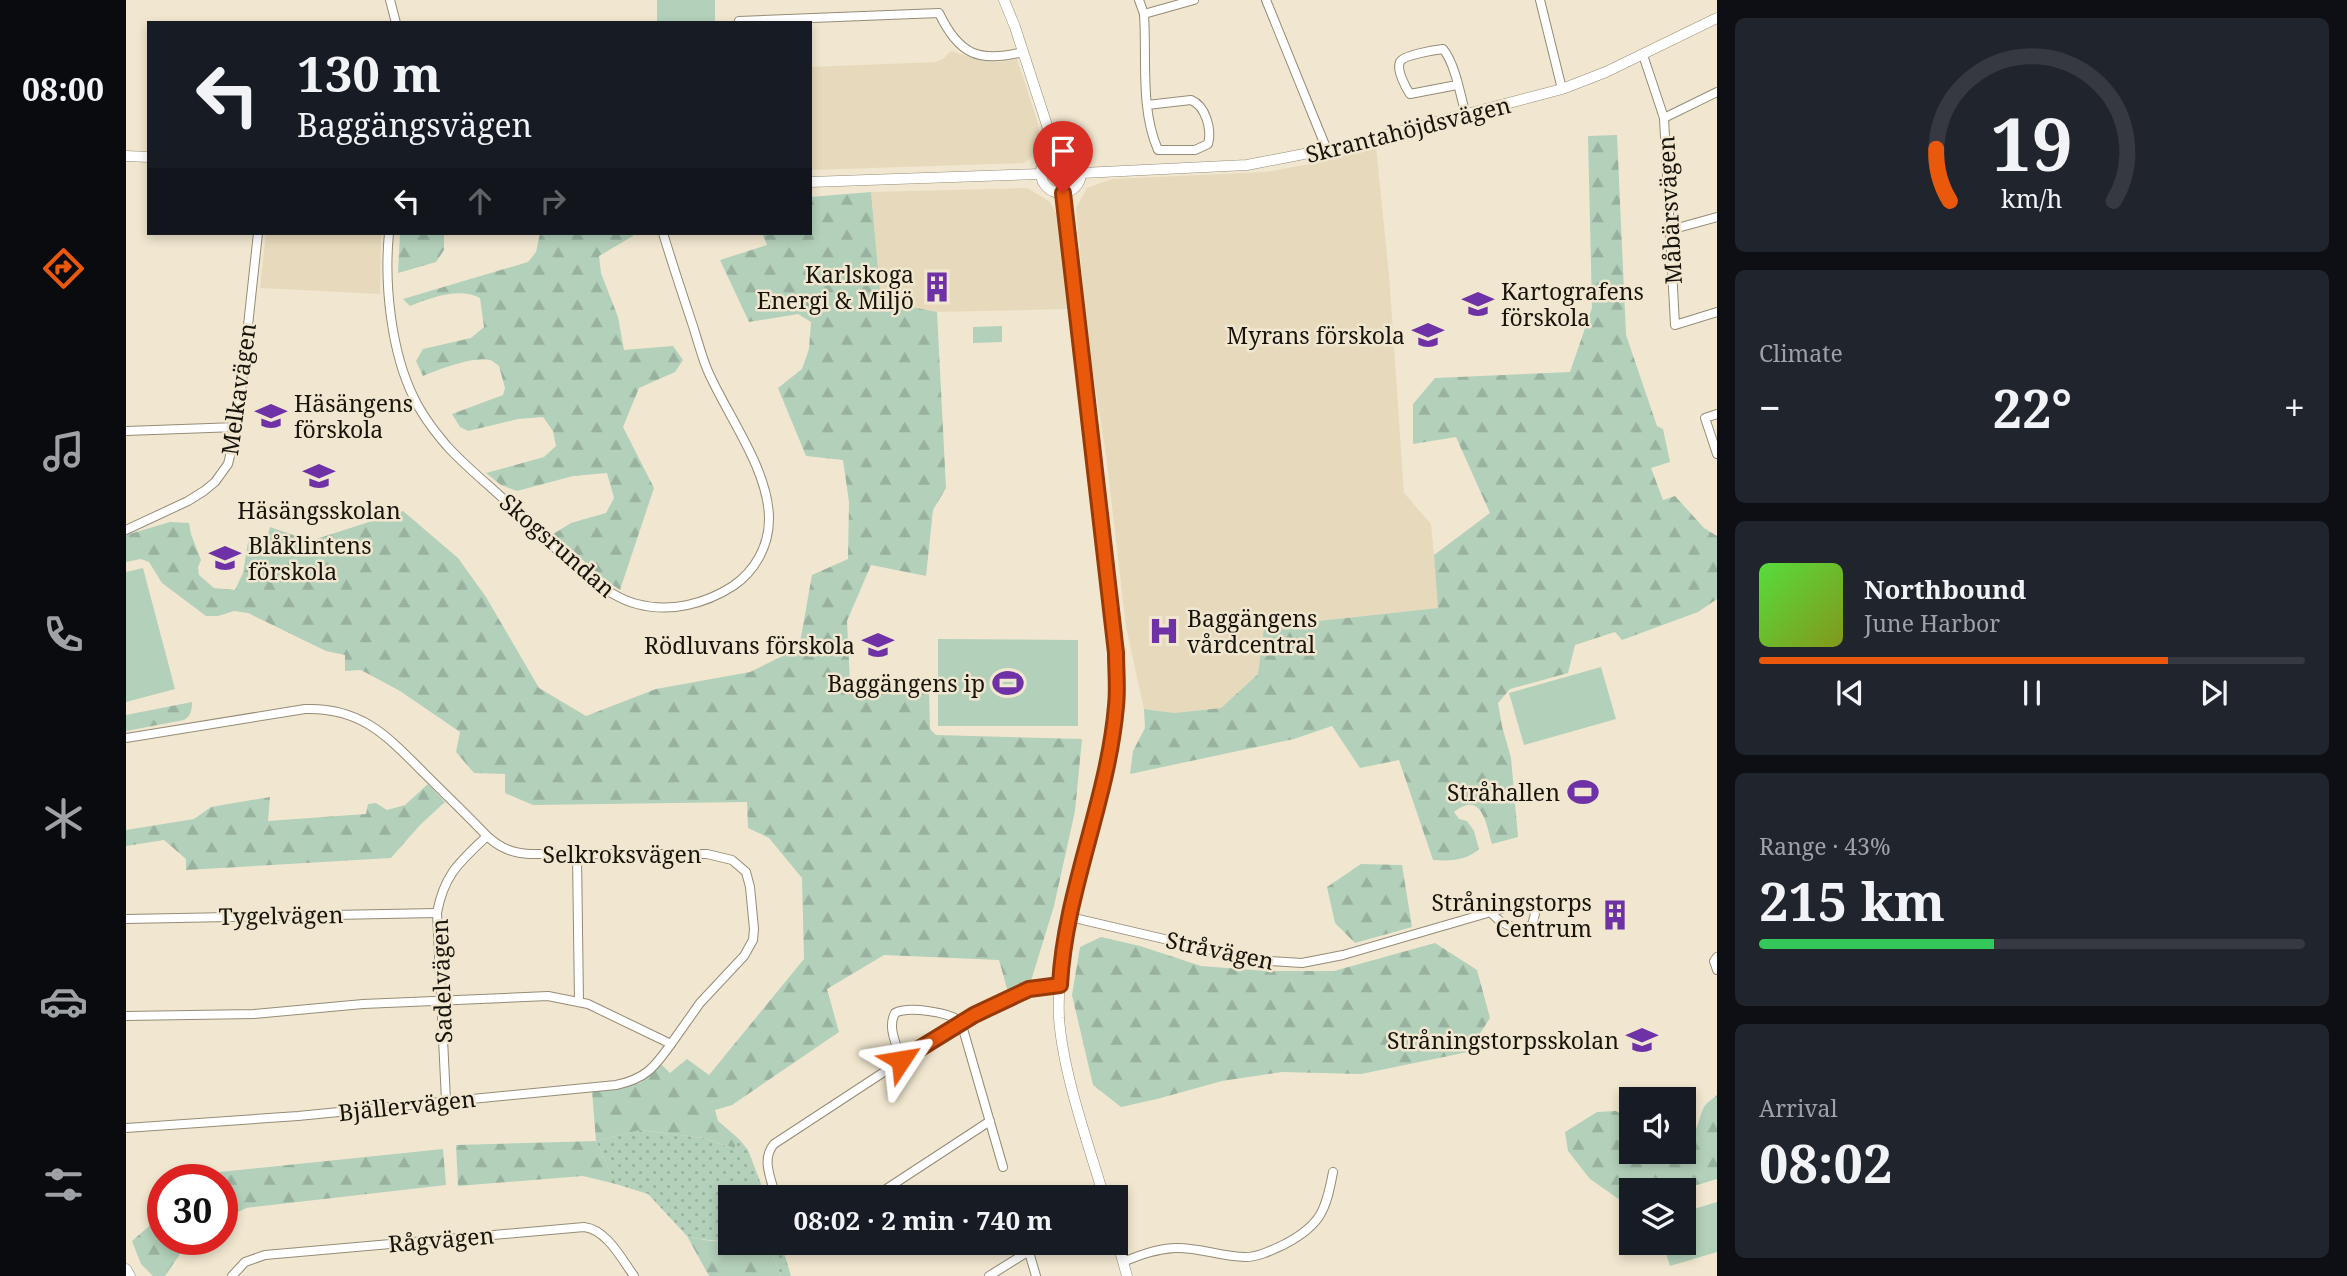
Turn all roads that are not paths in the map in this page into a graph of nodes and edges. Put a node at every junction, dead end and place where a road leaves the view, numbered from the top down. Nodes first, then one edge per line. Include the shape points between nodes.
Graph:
1 (390, 0) edge
2 (1004, 0) edge
3 (1139, 0) edge
4 (1194, 0) edge
5 (1266, 0) edge
6 (1540, 0) edge
7 (1144, 14) junction
8 (1717, 18) edge
9 (395, 21) edge
10 (738, 21) edge
11 (1023, 52) junction
12 (1643, 55) junction
13 (1457, 85) junction
14 (1562, 89) junction
15 (1717, 92) edge
16 (1147, 104) junction
17 (1466, 116) junction
18 (1664, 118) junction
19 (1327, 150) junction
20 (1056, 153) junction
21 (126, 156) edge
22 (147, 157) edge
23 (1082, 173) junction
24 (1041, 174) junction
25 (812, 182) edge
26 (1063, 193) junction
27 (1717, 217) edge
28 (1670, 230) junction
29 (258, 235) edge
30 (389, 235) edge
31 (664, 235) edge
32 (1717, 312) edge
33 (1717, 414) edge
34 (237, 427) junction
35 (126, 431) edge
36 (1717, 454) edge
37 (126, 530) edge
38 (126, 738) edge
39 (487, 836) junction
40 (577, 855) junction
41 (437, 913) junction
42 (1492, 913) junction
43 (1070, 917) junction
44 (126, 919) edge
45 (1717, 957) edge
46 (1717, 970) edge
47 (1060, 985) junction
48 (442, 1000) junction
49 (579, 1002) junction
50 (126, 1016) edge
51 (961, 1022) junction
52 (671, 1044) junction
53 (901, 1060) junction
54 (446, 1101) junction
55 (990, 1122) junction
56 (126, 1128) edge
57 (1003, 1167) dead end
58 (1333, 1172) dead end
59 (773, 1185) edge
60 (893, 1185) edge
61 (1101, 1185) edge
62 (1017, 1255) edge
63 (1030, 1255) edge
64 (1121, 1255) edge
65 (1123, 1262) junction
66 (126, 1269) edge
67 (130, 1276) edge
68 (232, 1276) edge
69 (634, 1276) edge
70 (989, 1276) edge
71 (1036, 1276) edge
72 (1127, 1276) edge

1 - 9 street
2 - 11 street
3 - 7 street
4 - 7 street
5 - 19 street
6 - 14 street
7 - 16 street
8 - 12 street, Skrantahöjdsvägen
10 - 11 street via 939,13 958,44 978,56
11 - 20 street
12 - 14 street, Skrantahöjdsvägen
12 - 18 street, Måbärsvägen
13 - 13 street via 1443,49 1400,62 1410,94
13 - 17 street
14 - 17 street, Skrantahöjdsvägen
15 - 18 street
16 - 16 street via 1158,150 1195,150 1208,144 1210,135 1198,102
17 - 19 street, Skrantahöjdsvägen
18 - 28 street, Måbärsvägen
19 - 23 street, Skrantahöjdsvägen via 1247,165
20 - 23 street via 1074,157
20 - 24 street via 1044,162
21 - 22 street
23 - 26 street via 1077,186
24 - 25 street
24 - 26 street via 1048,188
26 - 43 street via 1113,614 1117,692 1108,756
27 - 28 street
28 - 32 street, Måbärsvägen via 1675,325
29 - 34 street, Melkavägen
30 - 31 street, Skogsrundan via 388,289 402,365 416,402 447,446 603,588 638,605 679,607 723,592 748,573 764,548 769,516 758,471 707,368
33 - 36 street via 1705,418
34 - 35 street
34 - 37 street, Melkavägen via 228,464 215,482 188,501
38 - 39 street, Selkroksvägen via 305,709 333,709 362,719 393,741
39 - 40 street, Selkroksvägen via 517,853
39 - 41 street, Sadelvägen via 450,875
40 - 49 street
40 - 52 street, Selkroksvägen via 707,854 732,860 746,872 754,929 750,948 700,1003
41 - 44 street, Tygelvägen
41 - 48 street, Sadelvägen
42 - 42 street, Stråvägen via 1530,902 1535,914 1532,925 1519,930
42 - 43 street, Stråvägen via 1343,956 1302,963 1254,960
43 - 47 street
45 - 46 street
47 - 51 street via 1029,989
47 - 61 street via 1068,1072
48 - 49 street via 536,995
48 - 50 street via 254,1014
48 - 54 street, Sadelvägen
49 - 52 street
51 - 53 street
51 - 53 street via 947,1014 907,1009 895,1013 891,1028
51 - 55 street
52 - 54 street, Bjällervägen via 652,1069 628,1082
53 - 59 street via 774,1144 766,1160
54 - 56 street, Bjällervägen
55 - 57 street
55 - 60 street
58 - 65 street via 1325,1206 1315,1224 1271,1251 1245,1257 1166,1249
62 - 70 street
63 - 71 street
64 - 65 street
65 - 72 street
66 - 67 street
68 - 69 street, Rågvägen via 245,1262 265,1255 584,1227 607,1240

